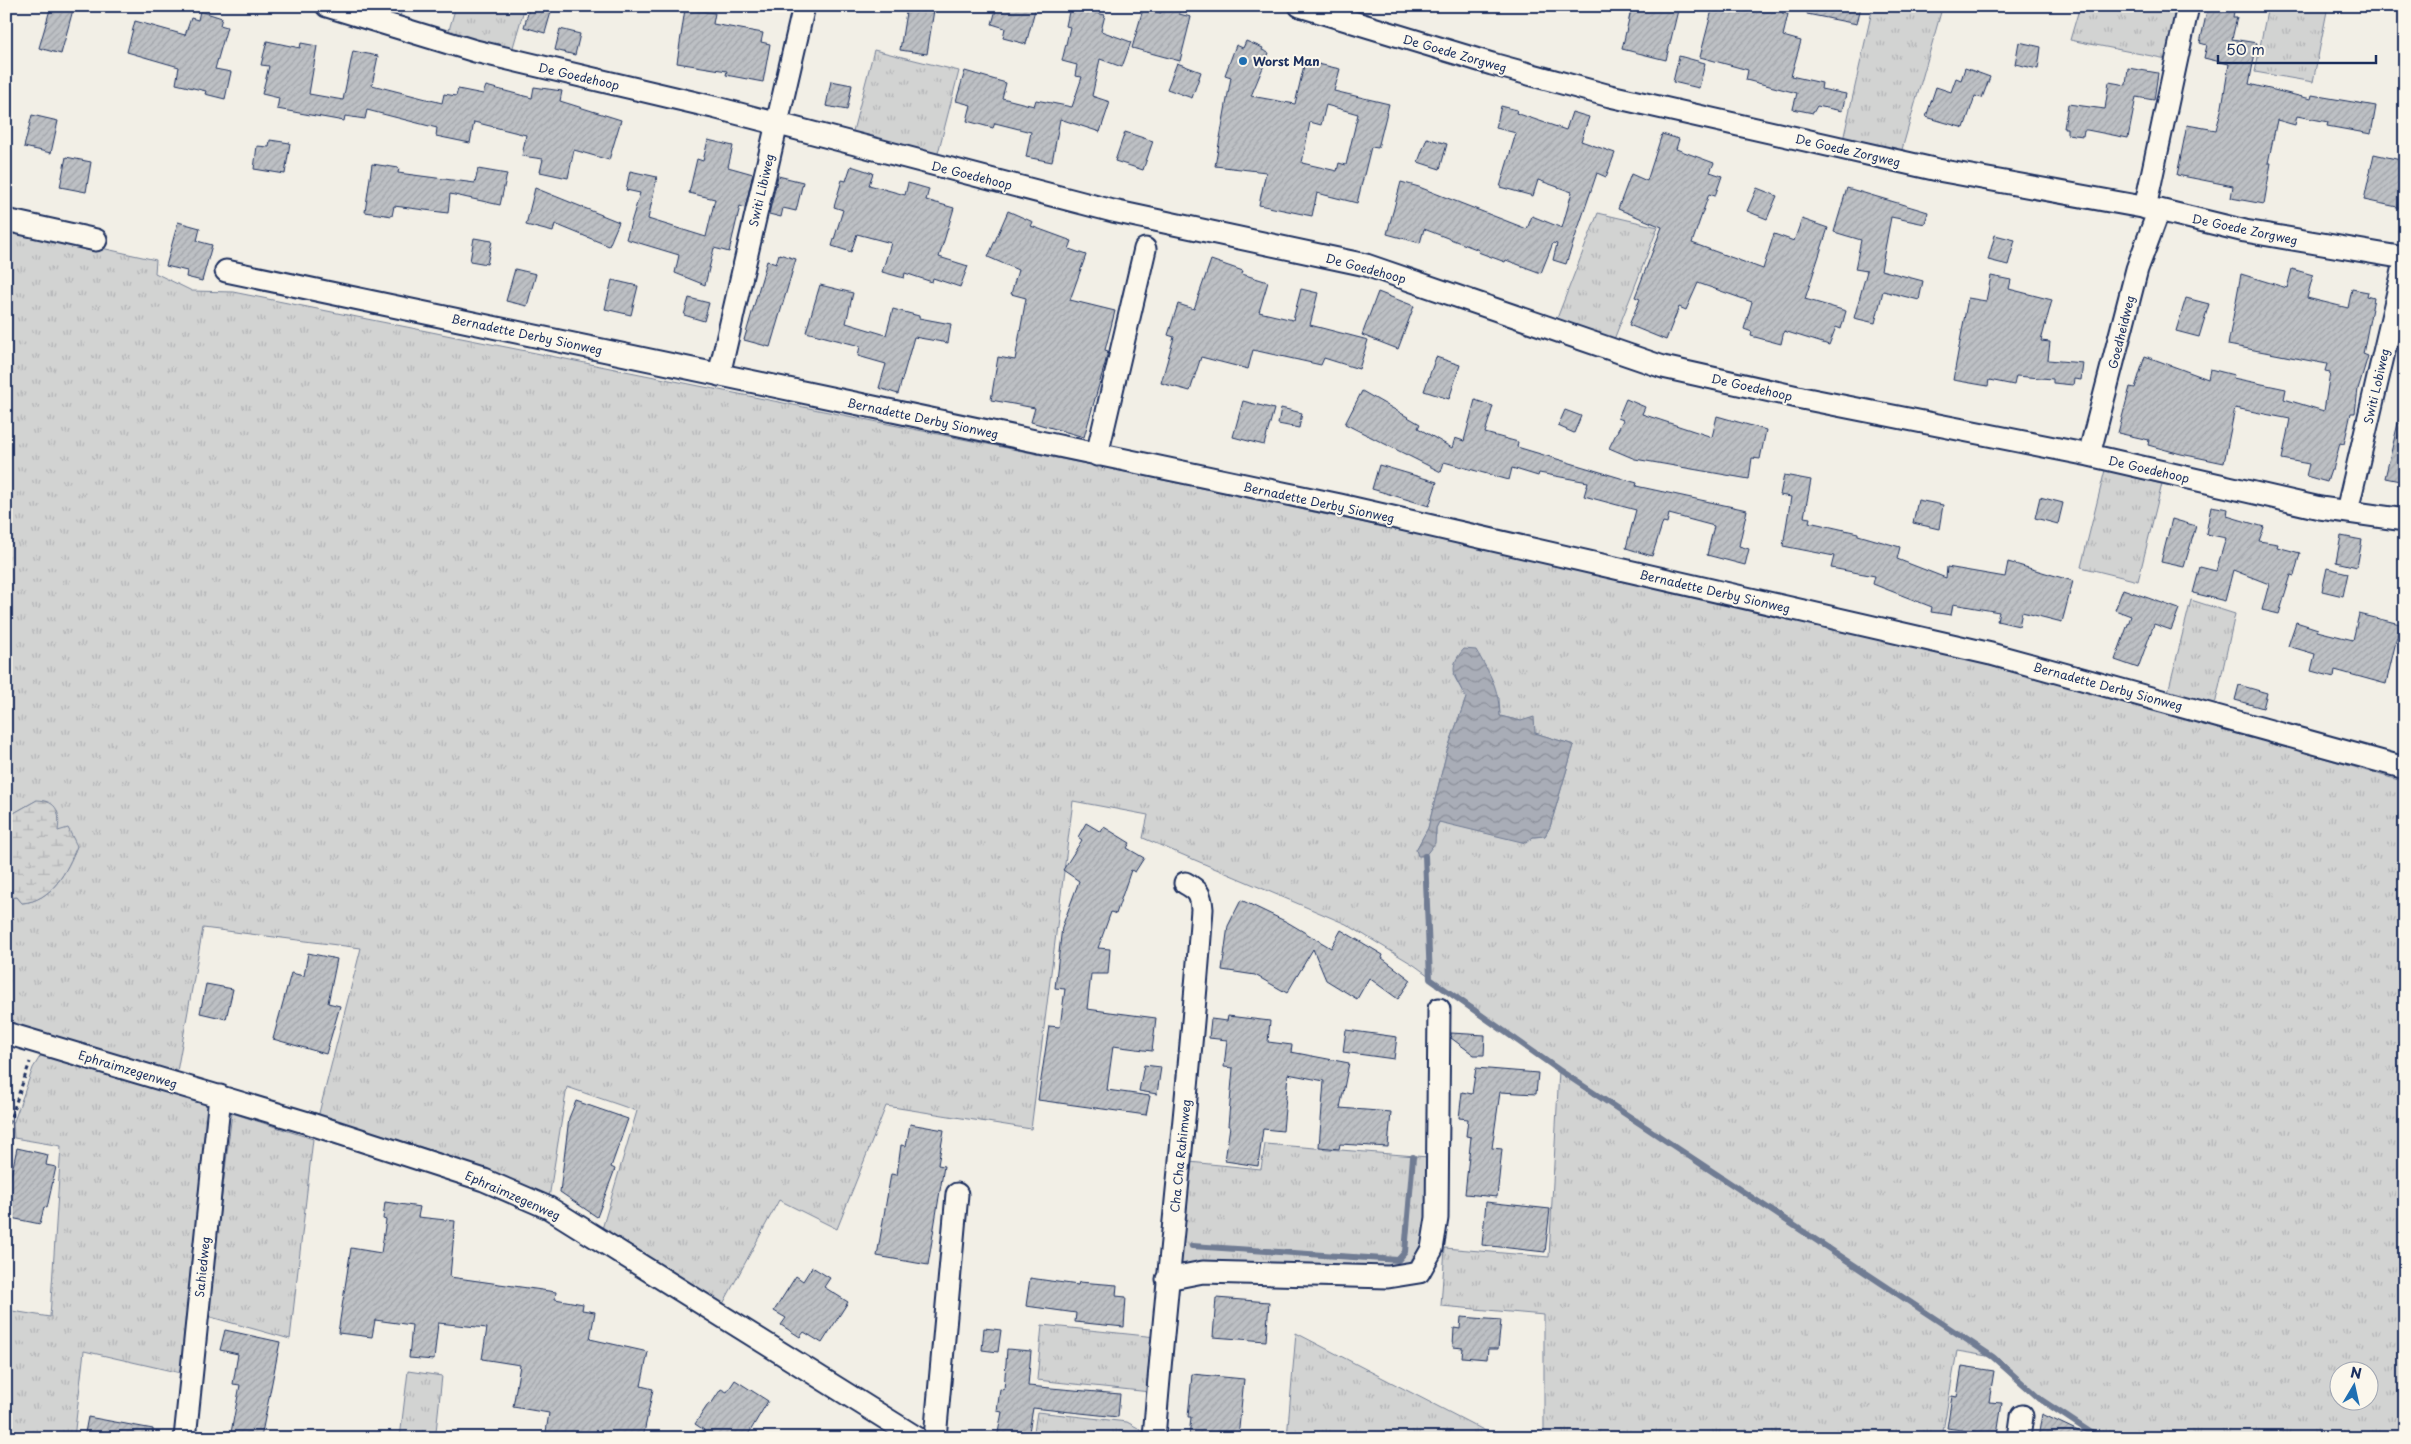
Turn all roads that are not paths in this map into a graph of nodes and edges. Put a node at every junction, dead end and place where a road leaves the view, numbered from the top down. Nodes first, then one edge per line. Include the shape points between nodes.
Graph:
1 (327, 6) edge
2 (804, 6) edge
3 (1300, 6) edge
4 (2188, 6) edge
5 (776, 125) junction
6 (2152, 209) junction
7 (6, 220) edge
8 (96, 240) dead end
9 (1145, 249) dead end
10 (2405, 260) edge
11 (226, 270) dead end
12 (719, 375) junction
13 (1097, 455) junction
14 (2089, 455) junction
15 (2347, 511) junction
16 (2405, 520) edge
17 (2405, 768) edge
18 (1185, 883) dead end
19 (1439, 1009) dead end
20 (6, 1033) edge
21 (220, 1096) junction
22 (957, 1194) dead end
23 (1167, 1279) junction
24 (2022, 1416) dead end
25 (906, 1435) edge
26 (185, 1438) edge
27 (935, 1438) edge
28 (1154, 1438) edge
29 (2019, 1438) edge

1 - 5 street, De Goedehoop via 475,51
2 - 5 street, Switi Libiweg
3 - 6 street, De Goede Zorgweg via 1610,96 1938,170
4 - 6 street, Goedheidweg
5 - 12 street, Switi Libiweg
5 - 14 street, De Goedehoop via 1113,211 1366,265 1663,367
6 - 10 street, De Goede Zorgweg via 2244,231
6 - 14 street, Goedheidweg
7 - 8 street
9 - 13 street
10 - 15 street, Switi Lobiweg
11 - 12 street, Bernadette Derby Sionweg
12 - 13 street, Bernadette Derby Sionweg
13 - 17 street, Bernadette Derby Sionweg via 1340,505 1991,654
14 - 15 street, De Goedehoop via 2320,508
15 - 16 street, De Goedehoop
18 - 23 street, Cha Cha Rahimweg via 1197,889 1202,897 1202,909 1192,1049
19 - 23 street via 1437,1218 1432,1250 1419,1272 1388,1276 1203,1272
20 - 21 street, Ephraimzegenweg
21 - 25 street, Ephraimzegenweg via 484,1180 549,1208
21 - 26 street, Sahiedweg
22 - 27 street
23 - 28 street, Cha Cha Rahimweg
24 - 29 street

